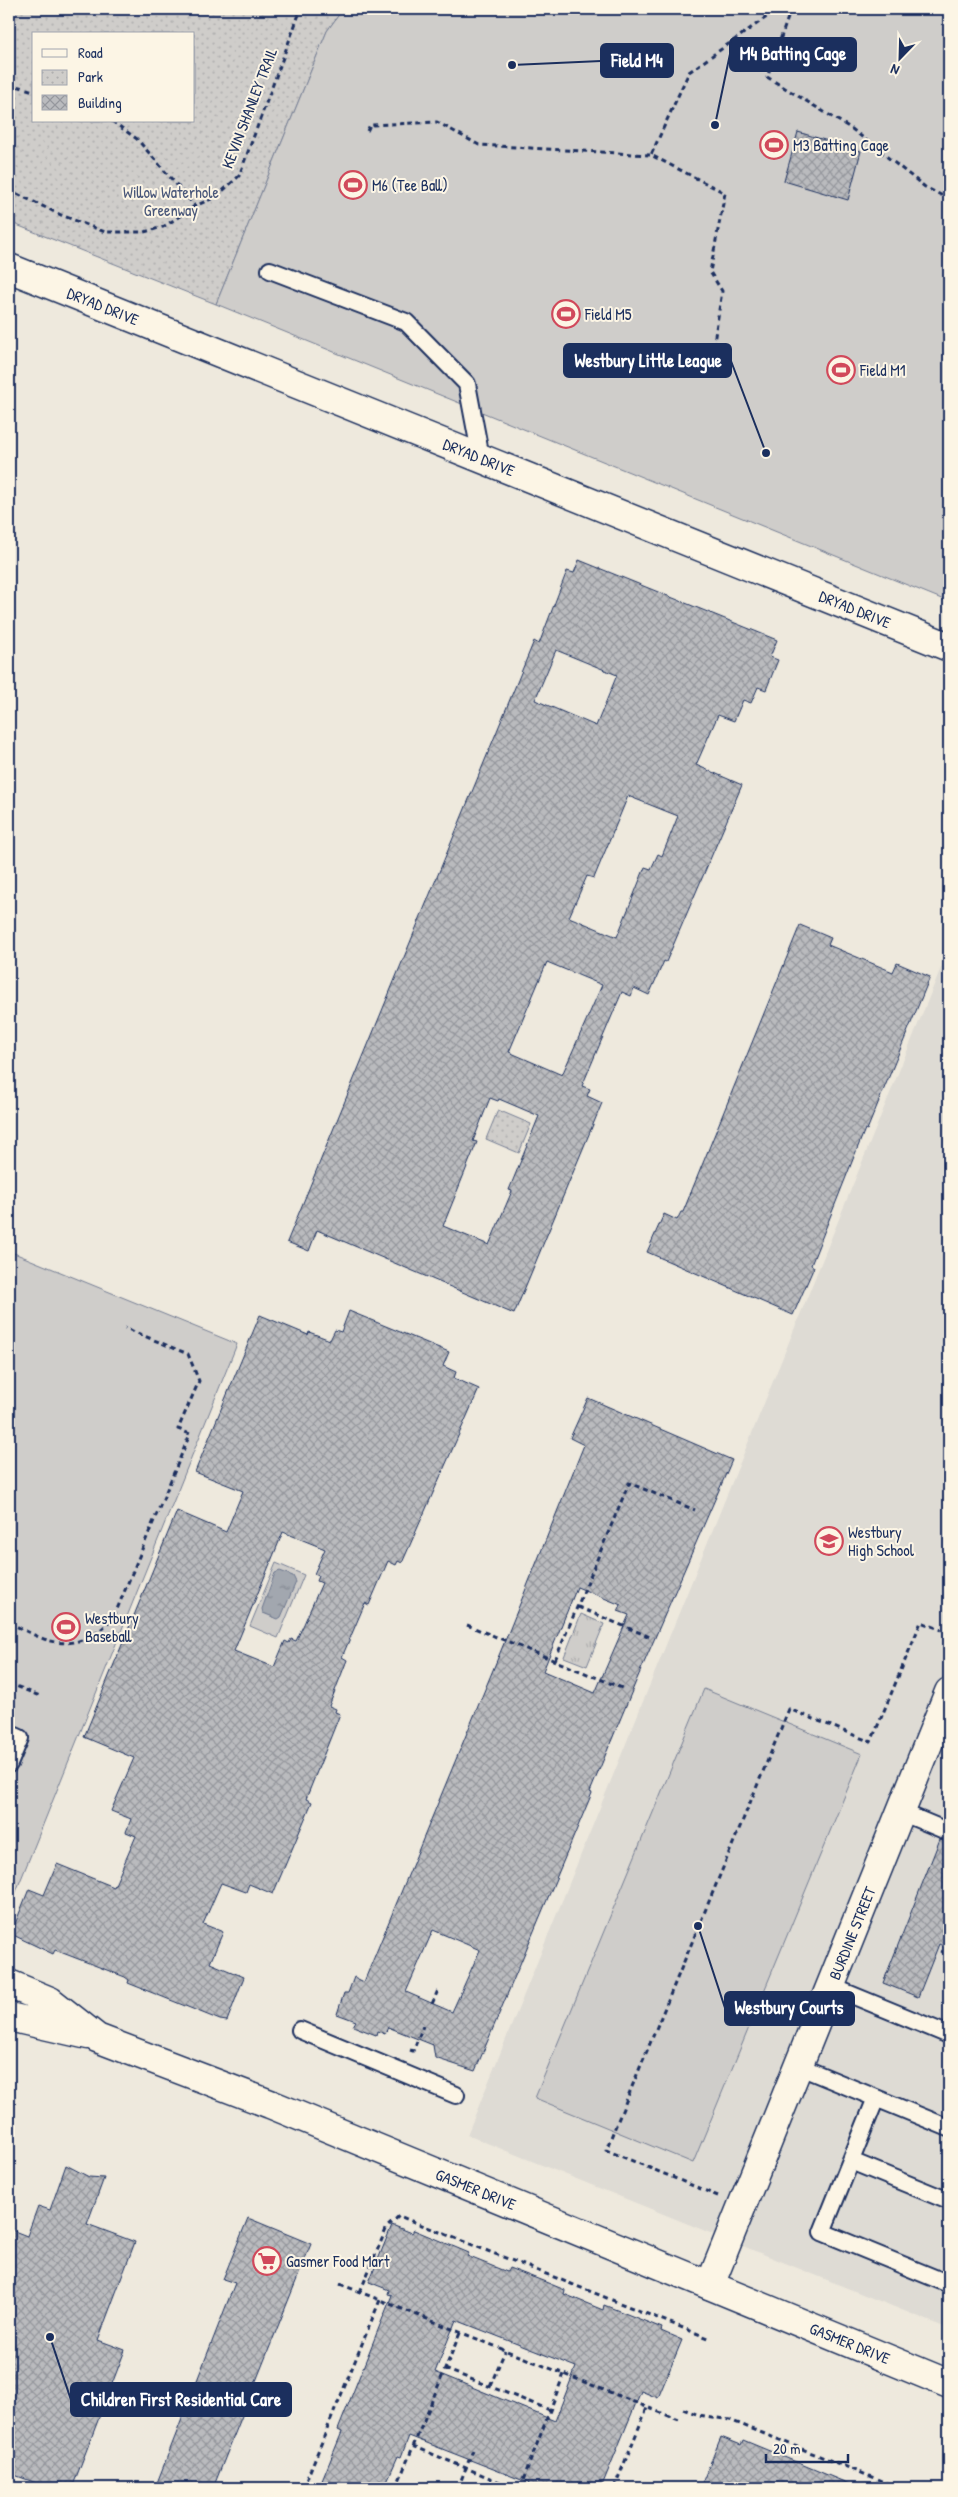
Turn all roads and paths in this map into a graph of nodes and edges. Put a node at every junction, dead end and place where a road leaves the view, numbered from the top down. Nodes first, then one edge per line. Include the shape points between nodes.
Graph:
1 (300, 9) edge
2 (778, 9) edge
3 (791, 9) edge
4 (9, 84) edge
5 (32, 90) edge
6 (113, 122) edge
7 (367, 131) dead end
8 (651, 154) junction
9 (9, 190) edge
10 (949, 199) edge
11 (194, 206) junction
12 (9, 268) edge
13 (270, 270) dead end
14 (712, 355) dead end
15 (481, 458) junction
16 (948, 644) edge
17 (125, 1328) dead end
18 (695, 1510) dead end
19 (578, 1607) junction
20 (9, 1623) edge
21 (467, 1625) dead end
22 (942, 1630) dead end
23 (650, 1637) dead end
24 (555, 1660) junction
25 (9, 1683) edge
26 (622, 1688) dead end
27 (949, 1692) edge
28 (42, 1697) dead end
29 (9, 1733) edge
30 (9, 1764) edge
31 (901, 1812) junction
32 (949, 1832) edge
33 (940, 1951) dead end
34 (949, 1954) edge
35 (9, 1984) edge
36 (830, 1986) junction
37 (439, 1988) dead end
38 (432, 2004) dead end
39 (9, 2017) edge
40 (300, 2030) dead end
41 (949, 2035) edge
42 (97, 2038) junction
43 (798, 2066) junction
44 (456, 2095) dead end
45 (876, 2098) junction
46 (949, 2128) edge
47 (851, 2161) junction
48 (949, 2201) edge
49 (742, 2206) junction
50 (340, 2284) dead end
51 (949, 2284) edge
52 (710, 2285) junction
53 (360, 2292) junction
54 (380, 2300) junction
55 (460, 2333) junction
56 (711, 2339) dead end
57 (505, 2351) junction
58 (446, 2368) junction
59 (564, 2374) junction
60 (949, 2384) edge
61 (490, 2386) junction
62 (647, 2408) junction
63 (684, 2409) dead end
64 (550, 2410) junction
65 (678, 2420) dead end
66 (413, 2446) junction
67 (473, 2450) dead end
68 (466, 2468) junction
69 (303, 2488) edge
70 (396, 2488) edge
71 (458, 2488) edge
72 (514, 2488) edge
73 (520, 2488) edge
74 (614, 2488) edge
75 (899, 2488) edge

1 - 11 path, KEVIN SHANLEY TRAIL via 239,176 216,197
2 - 8 path via 689,72
3 - 10 path via 767,78 852,129 925,187
4 - 5 path
6 - 11 path via 137,139
7 - 8 path via 370,125 437,122 478,145
8 - 14 path via 725,193 710,272 722,291
9 - 11 path, KEVIN SHANLEY TRAIL via 105,232 144,232 163,227
12 - 15 street, DRYAD DRIVE
13 - 15 lane via 406,322 467,384
15 - 16 street, DRYAD DRIVE
17 - 20 path via 188,1354 199,1381 178,1429 190,1434 115,1614 106,1628 84,1640 56,1642
18 - 19 path via 629,1483
19 - 23 path
19 - 24 path
21 - 24 path
22 - 49 path via 921,1622 871,1742 789,1709 606,2150
24 - 26 path
25 - 28 path
27 - 31 street, BURDINE STREET
29 - 30 lane via 20,1738
31 - 32 lane
31 - 36 street, BURDINE STREET
33 - 34 path
35 - 42 street, GASMER DRIVE via 50,2001
36 - 41 lane
36 - 43 street, BURDINE STREET
37 - 38 path
39 - 42 street
40 - 44 lane
42 - 52 street, GASMER DRIVE via 216,2082
43 - 45 lane
43 - 49 street, BURDINE STREET
45 - 46 lane
45 - 47 lane
47 - 48 lane
47 - 51 lane via 822,2232
49 - 52 street, BURDINE STREET
50 - 53 path
52 - 60 street, GASMER DRIVE
53 - 54 path
53 - 56 path via 387,2226 398,2216
54 - 55 path
54 - 69 path
55 - 57 path
55 - 58 path
57 - 59 path
57 - 61 path
58 - 61 path
58 - 66 path
59 - 62 path
59 - 64 path
61 - 64 path
62 - 65 path
62 - 74 path
63 - 75 path via 730,2420
64 - 73 path
66 - 68 path
66 - 70 path
67 - 68 path
68 - 71 path
68 - 72 path

